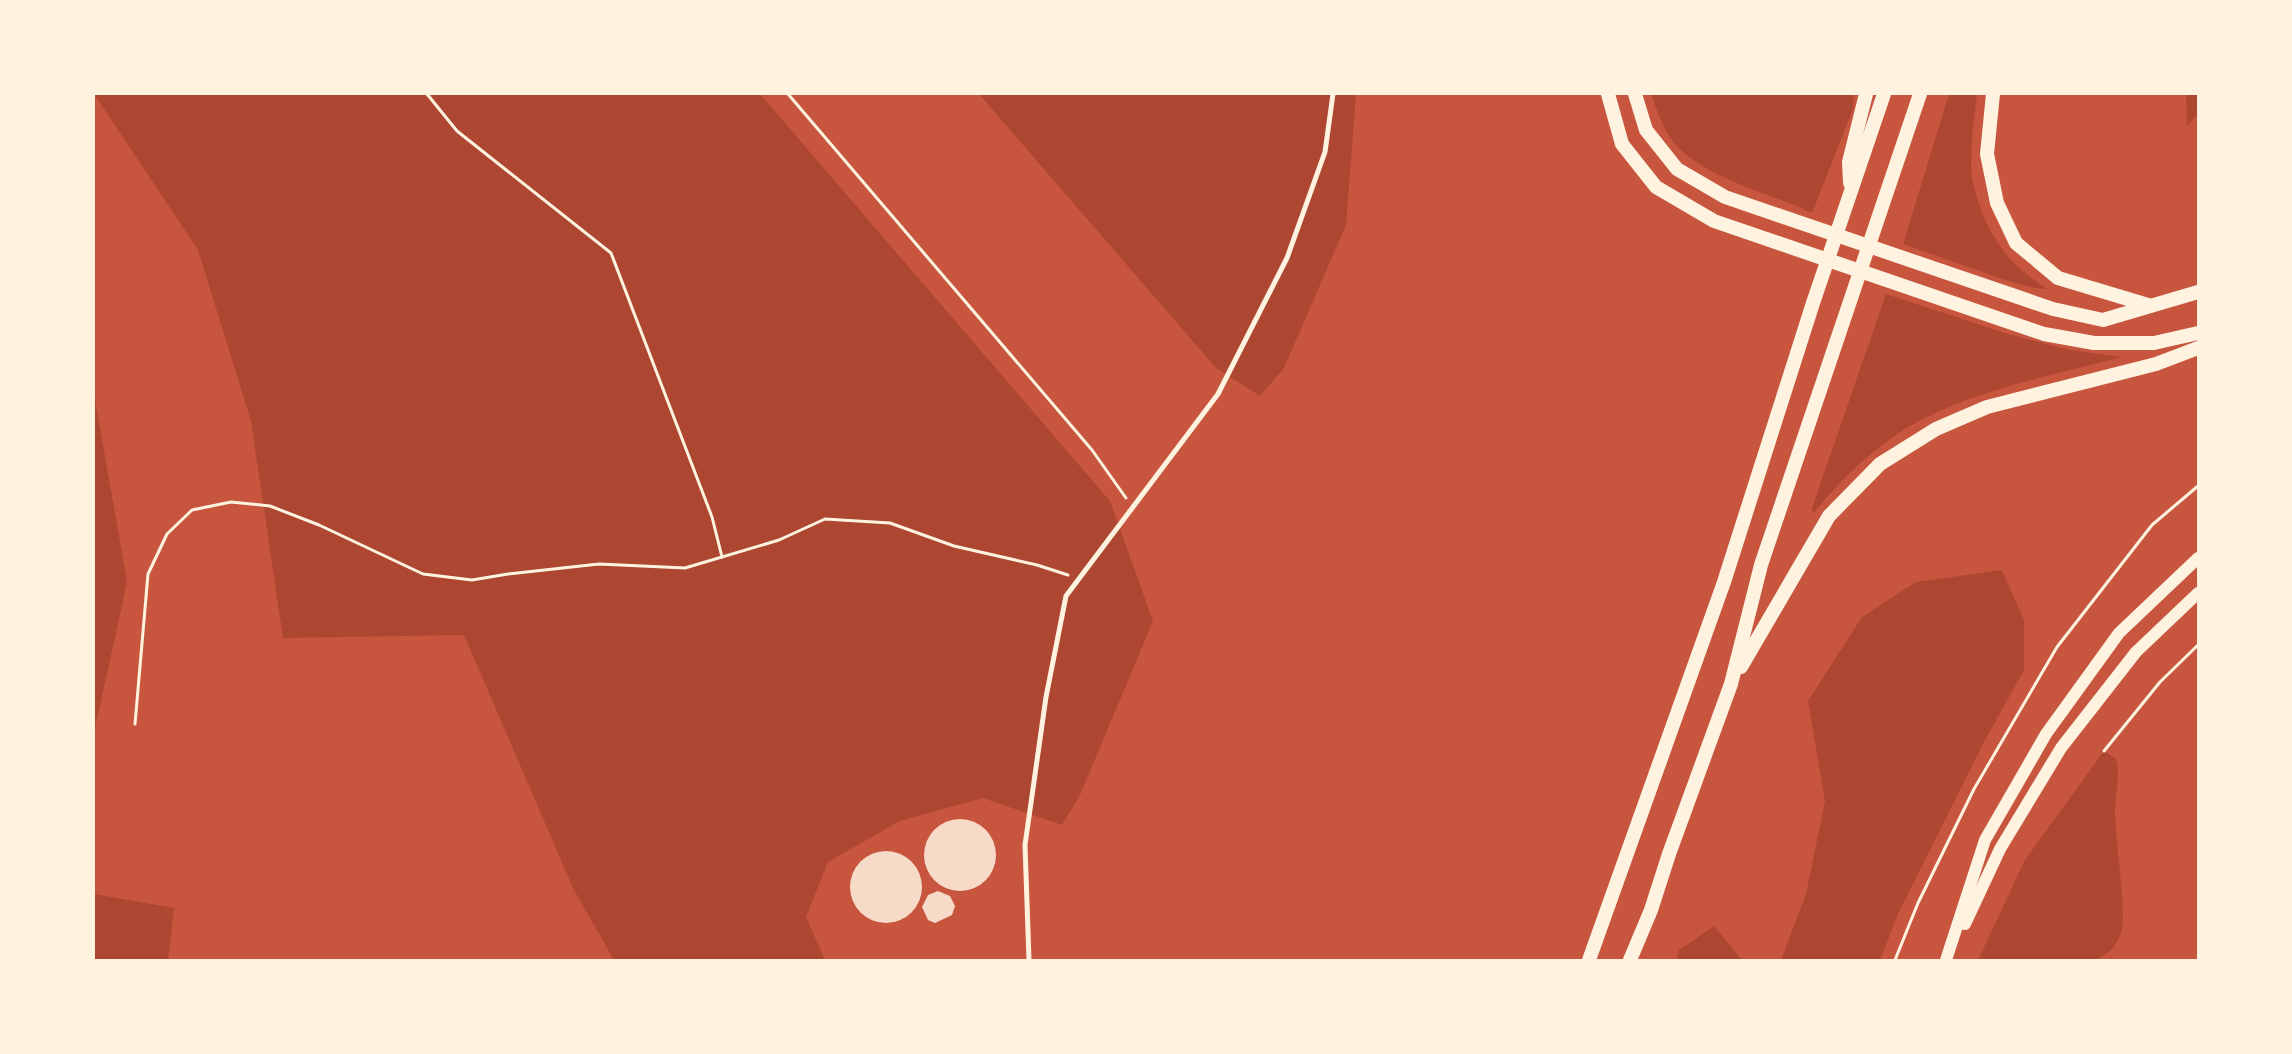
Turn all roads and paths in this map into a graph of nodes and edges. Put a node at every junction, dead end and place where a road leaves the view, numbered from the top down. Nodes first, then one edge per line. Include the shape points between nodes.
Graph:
1 (427, 94) edge
2 (788, 94) edge
3 (1333, 94) edge
4 (1608, 94) edge
5 (1635, 94) edge
6 (1866, 94) edge
7 (1884, 94) edge
8 (1920, 94) edge
9 (1993, 94) edge
10 (1850, 189) junction
11 (2198, 292) edge
12 (2149, 306) junction
13 (2198, 333) edge
14 (2198, 348) edge
15 (2198, 486) edge
16 (1132, 506) junction
17 (722, 557) junction
18 (2198, 558) edge
19 (1079, 579) junction
20 (2198, 593) edge
21 (2198, 645) edge
22 (1731, 684) junction
23 (135, 724) dead end
24 (2104, 751) dead end
25 (1029, 960) edge
26 (1588, 960) edge
27 (1630, 960) edge
28 (1895, 960) edge
29 (1947, 960) edge

1 - 17 path via 457,131 611,253 712,517
2 - 16 path via 1092,450
3 - 16 street via 1325,152 1287,258 1218,394
4 - 13 highway via 1622,144 1656,187 1714,221 2044,334 2094,343 2154,343
5 - 12 highway via 1646,130 1677,169 1725,197 2052,309 2103,320
6 - 10 highway via 1849,162
7 - 10 highway
8 - 22 highway via 1762,565
9 - 12 highway via 1987,154 1997,203 2016,243 2058,278
10 - 26 highway via 1724,582
11 - 12 highway
14 - 22 highway via 2156,364 1987,407 1936,429 1880,464 1828,516
15 - 28 path via 2152,525 2057,646 1974,789 1918,904
16 - 19 street
17 - 19 path via 780,540 826,519 881,522 954,546 1037,565
17 - 23 path via 685,568 600,564 472,580 423,574 270,506 231,502 192,510 167,534 148,574
18 - 29 main road via 2119,633 2046,734 1985,840
19 - 25 street via 1066,596 1046,697 1026,836
20 - 29 main road via 2136,652 2061,748 2000,849
21 - 24 path via 2160,682
22 - 27 highway

